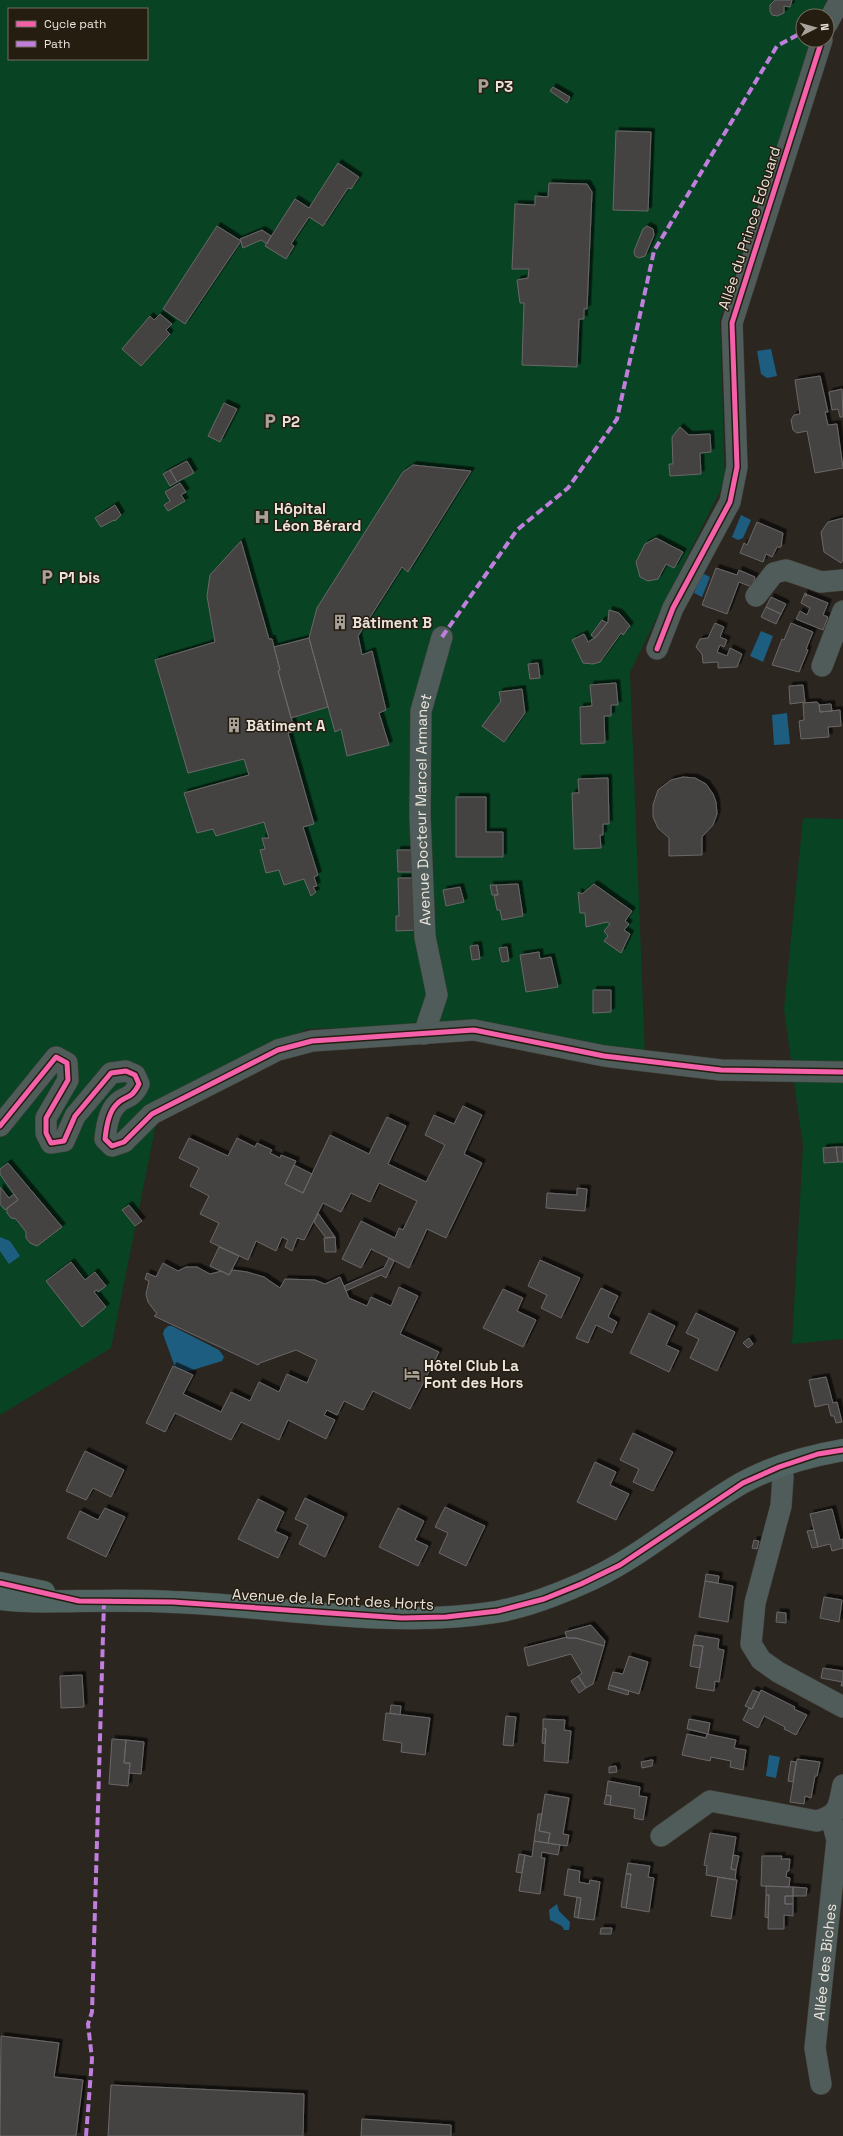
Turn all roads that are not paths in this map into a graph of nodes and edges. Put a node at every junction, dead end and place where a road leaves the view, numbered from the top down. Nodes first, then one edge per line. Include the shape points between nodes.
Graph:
1 (840, 0) edge
2 (835, 9) edge
3 (819, 48) edge
4 (843, 580) edge
5 (756, 596) dead end
6 (843, 611) edge
7 (442, 637) dead end
8 (657, 649) dead end
9 (822, 666) dead end
10 (424, 1034) junction
11 (843, 1072) edge
12 (0, 1126) edge
13 (843, 1450) edge
14 (779, 1467) junction
15 (0, 1583) edge
16 (0, 1599) edge
17 (79, 1601) junction
18 (843, 1707) edge
19 (843, 1785) edge
20 (830, 1817) junction
21 (661, 1836) dead end
22 (821, 2084) dead end

1 - 2 street
3 - 8 street, Allée du Prince Edouard via 732,323 737,467 730,502 673,608
4 - 5 street via 821,582 786,570 774,573
6 - 9 street
7 - 10 street, Avenue Docteur Marcel Armanet via 421,711 420,816 425,937 437,995
10 - 11 street via 474,1030 604,1056 721,1070
10 - 12 street via 312,1041 278,1050 152,1114 124,1142 112,1146 105,1139 106,1127 116,1105 134,1094 139,1084 135,1075 126,1071 111,1073 75,1116 64,1141 51,1143 46,1133 46,1118 68,1080 67,1063 56,1058
13 - 14 main road, Avenue de la Font des Horts via 818,1454
14 - 17 main road, Avenue de la Font des Horts via 743,1483 620,1565 581,1584 498,1612 402,1618 173,1602
14 - 18 street via 783,1477 781,1506 755,1604 752,1644 762,1660 778,1672
15 - 17 main road, Avenue de la Font des Horts
16 - 17 main road, Avenue de la Font des Horts via 36,1603
19 - 20 street via 838,1810
20 - 21 street via 817,1821 710,1801
20 - 22 street, Allée des Biches via 837,1840 815,2048

